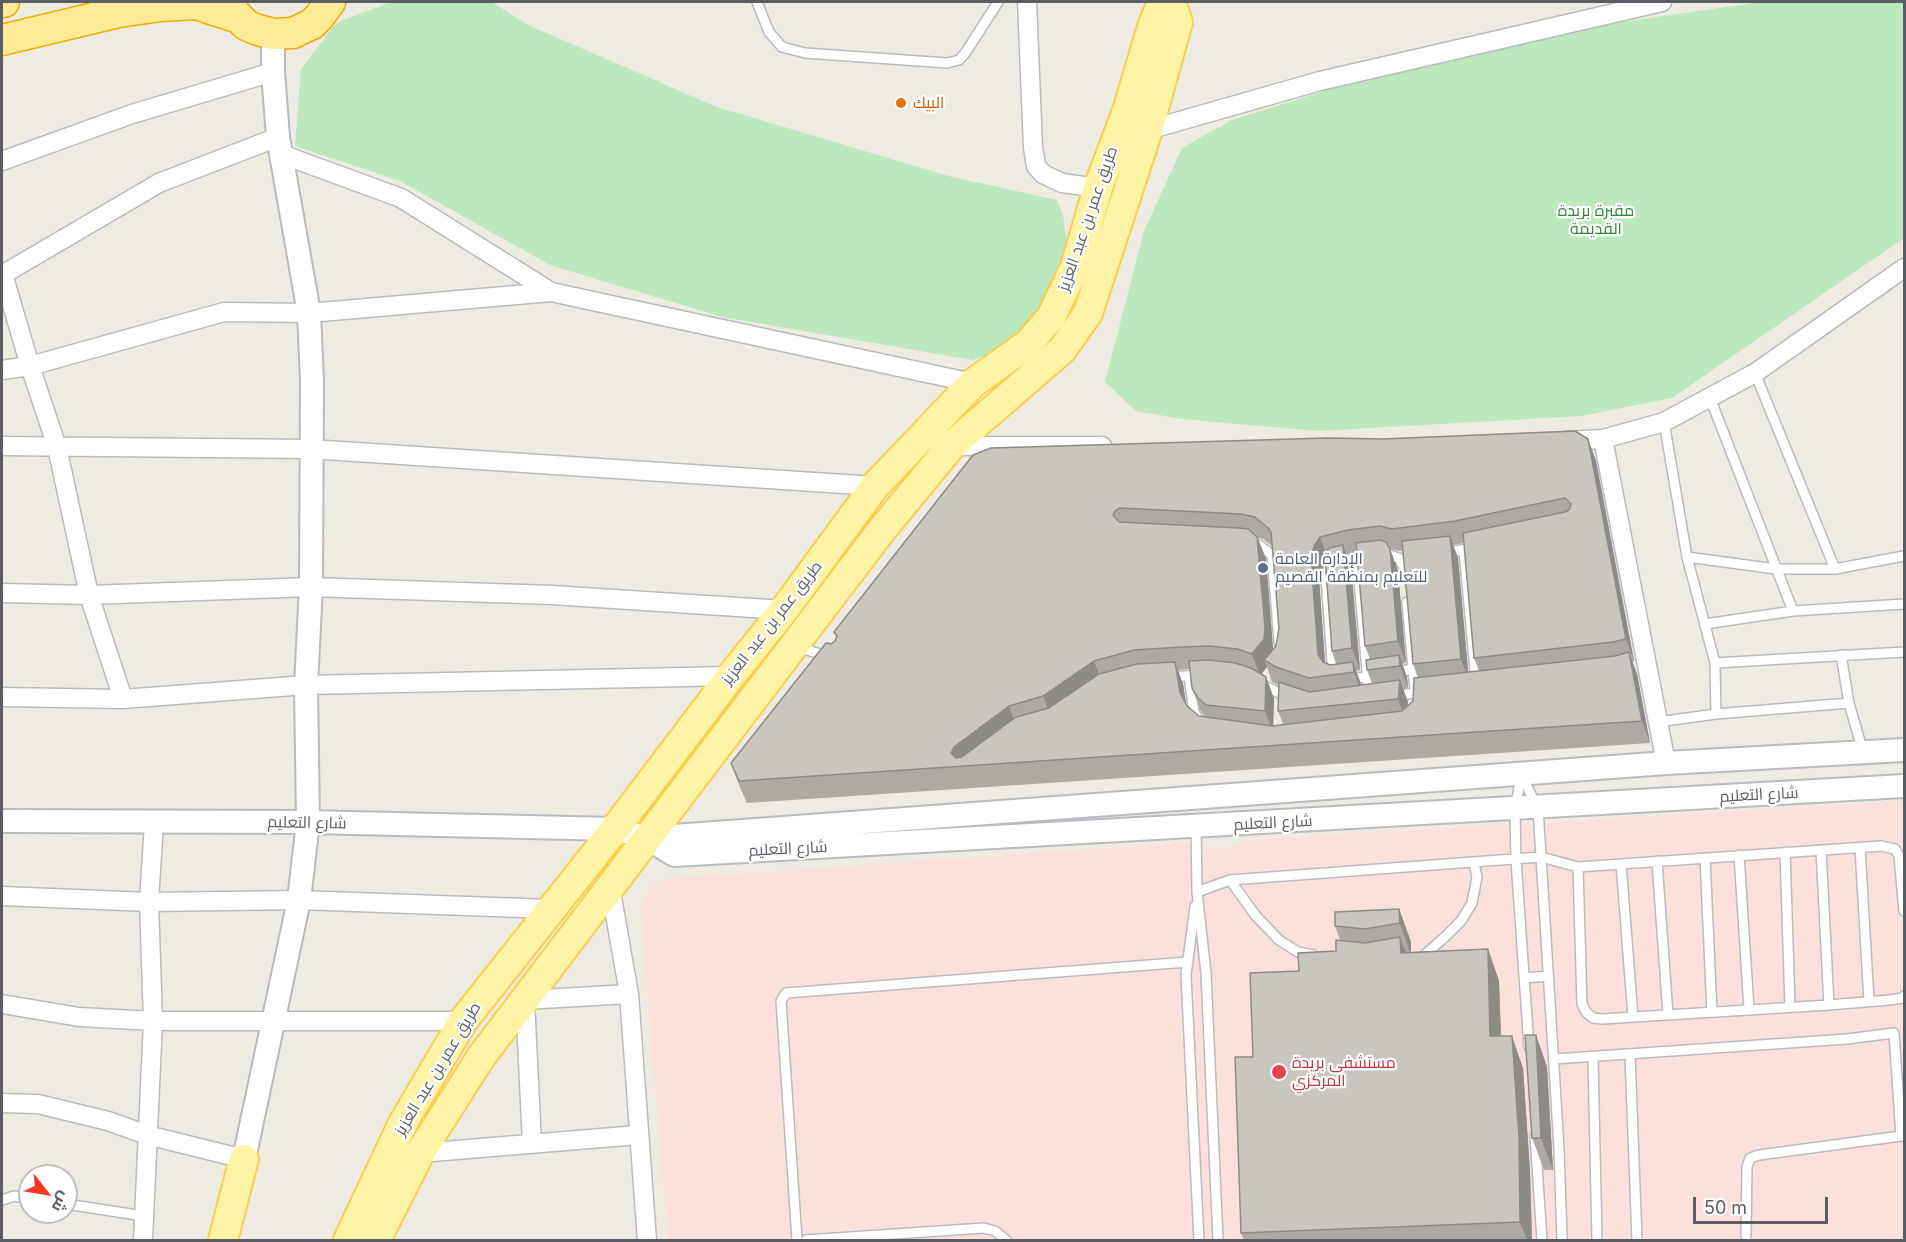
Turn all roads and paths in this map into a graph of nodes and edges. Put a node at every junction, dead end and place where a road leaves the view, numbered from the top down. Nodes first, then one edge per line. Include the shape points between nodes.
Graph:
1 (330, 2) edge
2 (757, 2) edge
3 (998, 2) edge
4 (1027, 2) edge
5 (1162, 2) edge
6 (1171, 2) edge
7 (1662, 2) edge
8 (233, 10) edge
9 (273, 34) junction
10 (2, 40) edge
11 (273, 72) junction
12 (1149, 130) junction
13 (280, 146) junction
14 (2, 161) edge
15 (1098, 188) junction
16 (1905, 268) edge
17 (2, 274) edge
18 (551, 292) junction
19 (309, 313) junction
20 (30, 366) junction
21 (2, 370) edge
22 (1755, 373) junction
23 (973, 383) junction
24 (1710, 398) junction
25 (1664, 422) junction
26 (1603, 439) junction
27 (1544, 442) edge
28 (2, 446) edge
29 (951, 446) junction
30 (1120, 446) edge
31 (57, 447) junction
32 (310, 449) junction
33 (875, 486) junction
34 (1241, 543) edge
35 (1486, 545) edge
36 (1464, 550) junction
37 (1432, 554) edge
38 (1905, 556) edge
39 (1410, 557) edge
40 (1687, 557) junction
41 (1399, 558) junction
42 (1357, 559) junction
43 (1776, 568) junction
44 (1834, 569) junction
45 (311, 587) junction
46 (2, 592) edge
47 (89, 595) junction
48 (1905, 604) edge
49 (784, 610) junction
50 (1793, 611) junction
51 (1705, 624) junction
52 (795, 646) junction
53 (1280, 649) edge
54 (1905, 652) edge
55 (1842, 655) junction
56 (838, 659) edge
57 (1715, 663) junction
58 (1413, 669) junction
59 (1208, 675) edge
60 (731, 676) junction
61 (1189, 676) junction
62 (1368, 677) junction
63 (1155, 678) edge
64 (1261, 681) edge
65 (306, 685) junction
66 (1487, 686) edge
67 (1368, 688) edge
68 (1435, 691) edge
69 (1415, 693) junction
70 (1281, 696) junction
71 (2, 697) edge
72 (1379, 698) edge
73 (123, 699) junction
74 (1297, 701) edge
75 (1849, 703) junction
76 (1415, 705) edge
77 (1281, 707) edge
78 (1716, 714) junction
79 (1658, 722) junction
80 (1206, 728) edge
81 (1905, 750) edge
82 (1863, 752) junction
83 (1666, 763) junction
84 (1521, 775) junction
85 (1905, 786) edge
86 (1538, 808) junction
87 (1515, 810) junction
88 (2, 821) edge
89 (308, 822) junction
90 (154, 823) junction
91 (1196, 827) junction
92 (615, 829) junction
93 (647, 838) junction
94 (1860, 848) junction
95 (1821, 850) junction
96 (1785, 852) junction
97 (1739, 855) junction
98 (1541, 857) junction
99 (1705, 858) junction
100 (1516, 860) junction
101 (1657, 861) junction
102 (1474, 863) junction
103 (1621, 864) junction
104 (1578, 867) junction
105 (1230, 880) junction
106 (610, 885) junction
107 (1197, 892) junction
108 (2, 896) edge
109 (299, 900) junction
110 (149, 902) junction
111 (550, 909) junction
112 (1905, 911) edge
113 (1321, 957) edge
114 (1188, 962) junction
115 (1407, 962) edge
116 (1206, 973) junction
117 (1186, 975) junction
118 (1548, 976) junction
119 (1524, 978) junction
120 (629, 994) junction
121 (1905, 996) edge
122 (525, 1000) junction
123 (1869, 1001) junction
124 (2, 1004) edge
125 (1829, 1005) junction
126 (1790, 1006) junction
127 (1749, 1009) junction
128 (1712, 1011) junction
129 (1668, 1014) junction
130 (1633, 1017) junction
131 (272, 1020) junction
132 (153, 1021) junction
133 (463, 1021) junction
134 (1899, 1032) edge
135 (1630, 1055) junction
136 (1593, 1058) junction
137 (1554, 1059) junction
138 (1530, 1062) edge
139 (1190, 1063) junction
140 (1210, 1063) junction
141 (2, 1103) edge
142 (1534, 1121) edge
143 (403, 1123) junction
144 (147, 1135) junction
145 (638, 1135) junction
146 (1903, 1136) edge
147 (532, 1143) junction
148 (420, 1153) junction
149 (243, 1159) junction
150 (1195, 1179) junction
151 (1216, 1179) junction
152 (18, 1196) edge
153 (2, 1200) edge
154 (78, 1206) edge
155 (144, 1216) junction
156 (1746, 1236) dead end
157 (143, 1240) edge
158 (223, 1240) edge
159 (243, 1240) edge
160 (330, 1240) edge
161 (348, 1240) edge
162 (376, 1240) edge
163 (647, 1240) edge
164 (797, 1240) edge
165 (806, 1240) edge
166 (1006, 1240) edge
167 (1200, 1240) edge
168 (1218, 1240) edge
169 (1542, 1240) edge
170 (1562, 1240) edge
171 (1597, 1240) edge
172 (1637, 1240) edge

1 - 9 highway via 312,24 293,33
2 - 3 lane via 769,32 782,46 805,53 947,63 959,60 966,52
4 - 15 street via 1036,166 1042,174 1062,183
5 - 15 main road, طريق عمر بن عبد العزيز
6 - 12 main road, طريق عمر بن عبد العزيز via 1178,22
7 - 12 street via 1320,81
8 - 9 highway via 255,29
8 - 10 highway via 196,4 160,6
9 - 11 street
11 - 13 street
11 - 14 street via 132,114
12 - 29 main road, طريق عمر بن عبد العزيز via 1088,313 1062,350
13 - 17 street via 159,183
13 - 18 street via 401,198
13 - 19 street
15 - 23 main road, طريق عمر بن عبد العزيز via 1075,267 1052,317 1028,344
16 - 22 street
17 - 20 street
18 - 19 street
18 - 23 street
19 - 20 street via 224,312
19 - 32 street
20 - 21 street
20 - 31 street
22 - 24 street
22 - 44 lane
23 - 33 main road, طريق عمر بن عبد العزيز
24 - 25 street
24 - 43 lane
25 - 26 street
25 - 40 lane
26 - 27 street
26 - 79 street via 1643,666
28 - 31 street
29 - 30 street
29 - 52 main road, طريق عمر بن عبد العزيز
31 - 32 street
31 - 47 street
32 - 33 street
32 - 45 street
33 - 49 main road, طريق عمر بن عبد العزيز
34 - 53 lane via 1259,545 1272,555
35 - 36 lane
36 - 37 lane
36 - 66 lane via 1471,687
38 - 44 lane
39 - 41 lane
40 - 43 lane
40 - 51 lane
41 - 42 lane via 1389,555
41 - 58 lane via 1405,568
42 - 62 lane
42 - 62 lane via 1333,564 1326,578 1333,676 1336,680
43 - 44 lane
43 - 50 lane
45 - 47 street
45 - 49 street via 552,595
45 - 65 street
46 - 47 street
47 - 73 street
48 - 50 lane
49 - 60 main road, طريق عمر بن عبد العزيز
50 - 51 lane
51 - 57 lane
52 - 56 lane
52 - 93 main road, طريق عمر بن عبد العزيز
54 - 55 lane
55 - 57 lane
55 - 75 lane
57 - 78 lane
58 - 62 lane
58 - 69 lane
59 - 61 lane
60 - 65 street
60 - 92 main road, طريق عمر بن عبد العزيز
61 - 63 lane
61 - 80 lane via 1194,712
62 - 67 lane
64 - 70 lane
65 - 73 street
65 - 89 street
68 - 69 lane
69 - 72 lane
69 - 76 lane
70 - 74 lane
70 - 77 lane
71 - 73 street
75 - 78 lane
75 - 82 lane
78 - 79 lane
79 - 83 street
81 - 82 street, شارع التعليم
82 - 83 street, شارع التعليم
83 - 84 street, شارع التعليم
84 - 86 lane
84 - 87 lane
84 - 93 street, شارع التعليم
85 - 86 street, شارع التعليم
86 - 87 street, شارع التعليم
86 - 98 lane
87 - 91 street, شارع التعليم
87 - 100 lane
88 - 90 street, شارع التعليم
89 - 90 street, شارع التعليم
89 - 92 street, شارع التعليم
89 - 109 street
90 - 110 street
91 - 93 street, شارع التعليم via 674,855
91 - 107 lane
92 - 93 street, شارع التعليم
92 - 111 main road, طريق عمر بن عبد العزيز
93 - 106 main road, طريق عمر بن عبد العزيز
94 - 95 lane
94 - 112 lane via 1895,849
94 - 123 lane
95 - 96 lane
95 - 125 lane
96 - 97 lane
96 - 126 lane
97 - 99 lane
97 - 127 lane
98 - 100 lane
98 - 104 lane
98 - 118 lane
99 - 101 lane
99 - 128 lane
100 - 102 lane
100 - 119 lane
101 - 103 lane
101 - 129 lane
102 - 105 lane
102 - 115 lane via 1477,877 1472,903 1461,921 1418,961
103 - 104 lane
103 - 130 lane
104 - 130 lane via 1582,1004 1593,1018
105 - 107 lane
105 - 113 lane via 1279,940 1298,952
106 - 120 street
106 - 122 main road, طريق عمر بن عبد العزيز
107 - 114 lane
107 - 116 lane
108 - 110 street
109 - 110 street
109 - 111 street
109 - 131 street
110 - 132 street
111 - 133 main road, طريق عمر بن عبد العزيز
114 - 117 lane
114 - 164 lane via 786,993 781,1001
116 - 117 lane
116 - 140 lane
117 - 139 lane
118 - 119 lane
118 - 137 lane
119 - 138 lane
120 - 122 street
120 - 145 street
121 - 123 lane
122 - 147 street
122 - 148 main road, طريق عمر بن عبد العزيز via 481,1057
123 - 125 lane
124 - 132 street via 79,1017
125 - 126 lane
126 - 127 lane
127 - 128 lane
128 - 129 lane
129 - 130 lane
131 - 132 street
131 - 133 street
131 - 149 street
132 - 144 street
133 - 143 main road, طريق عمر بن عبد العزيز
134 - 135 lane
134 - 146 lane
135 - 136 lane
135 - 172 lane
136 - 137 lane
136 - 171 lane
137 - 170 lane
139 - 140 lane
139 - 150 lane
140 - 151 lane
141 - 144 street via 38,1104
142 - 169 lane
143 - 160 main road
143 - 161 main road, طريق عمر بن عبد العزيز
144 - 149 street
144 - 155 street
145 - 147 street
145 - 163 street
146 - 156 lane via 1750,1158
147 - 148 street
148 - 162 main road, طريق عمر بن عبد العزيز
149 - 158 main road
149 - 159 main road
150 - 151 lane
150 - 167 lane
151 - 168 lane
152 - 153 lane
154 - 155 lane
155 - 157 street
165 - 166 lane via 984,1228

